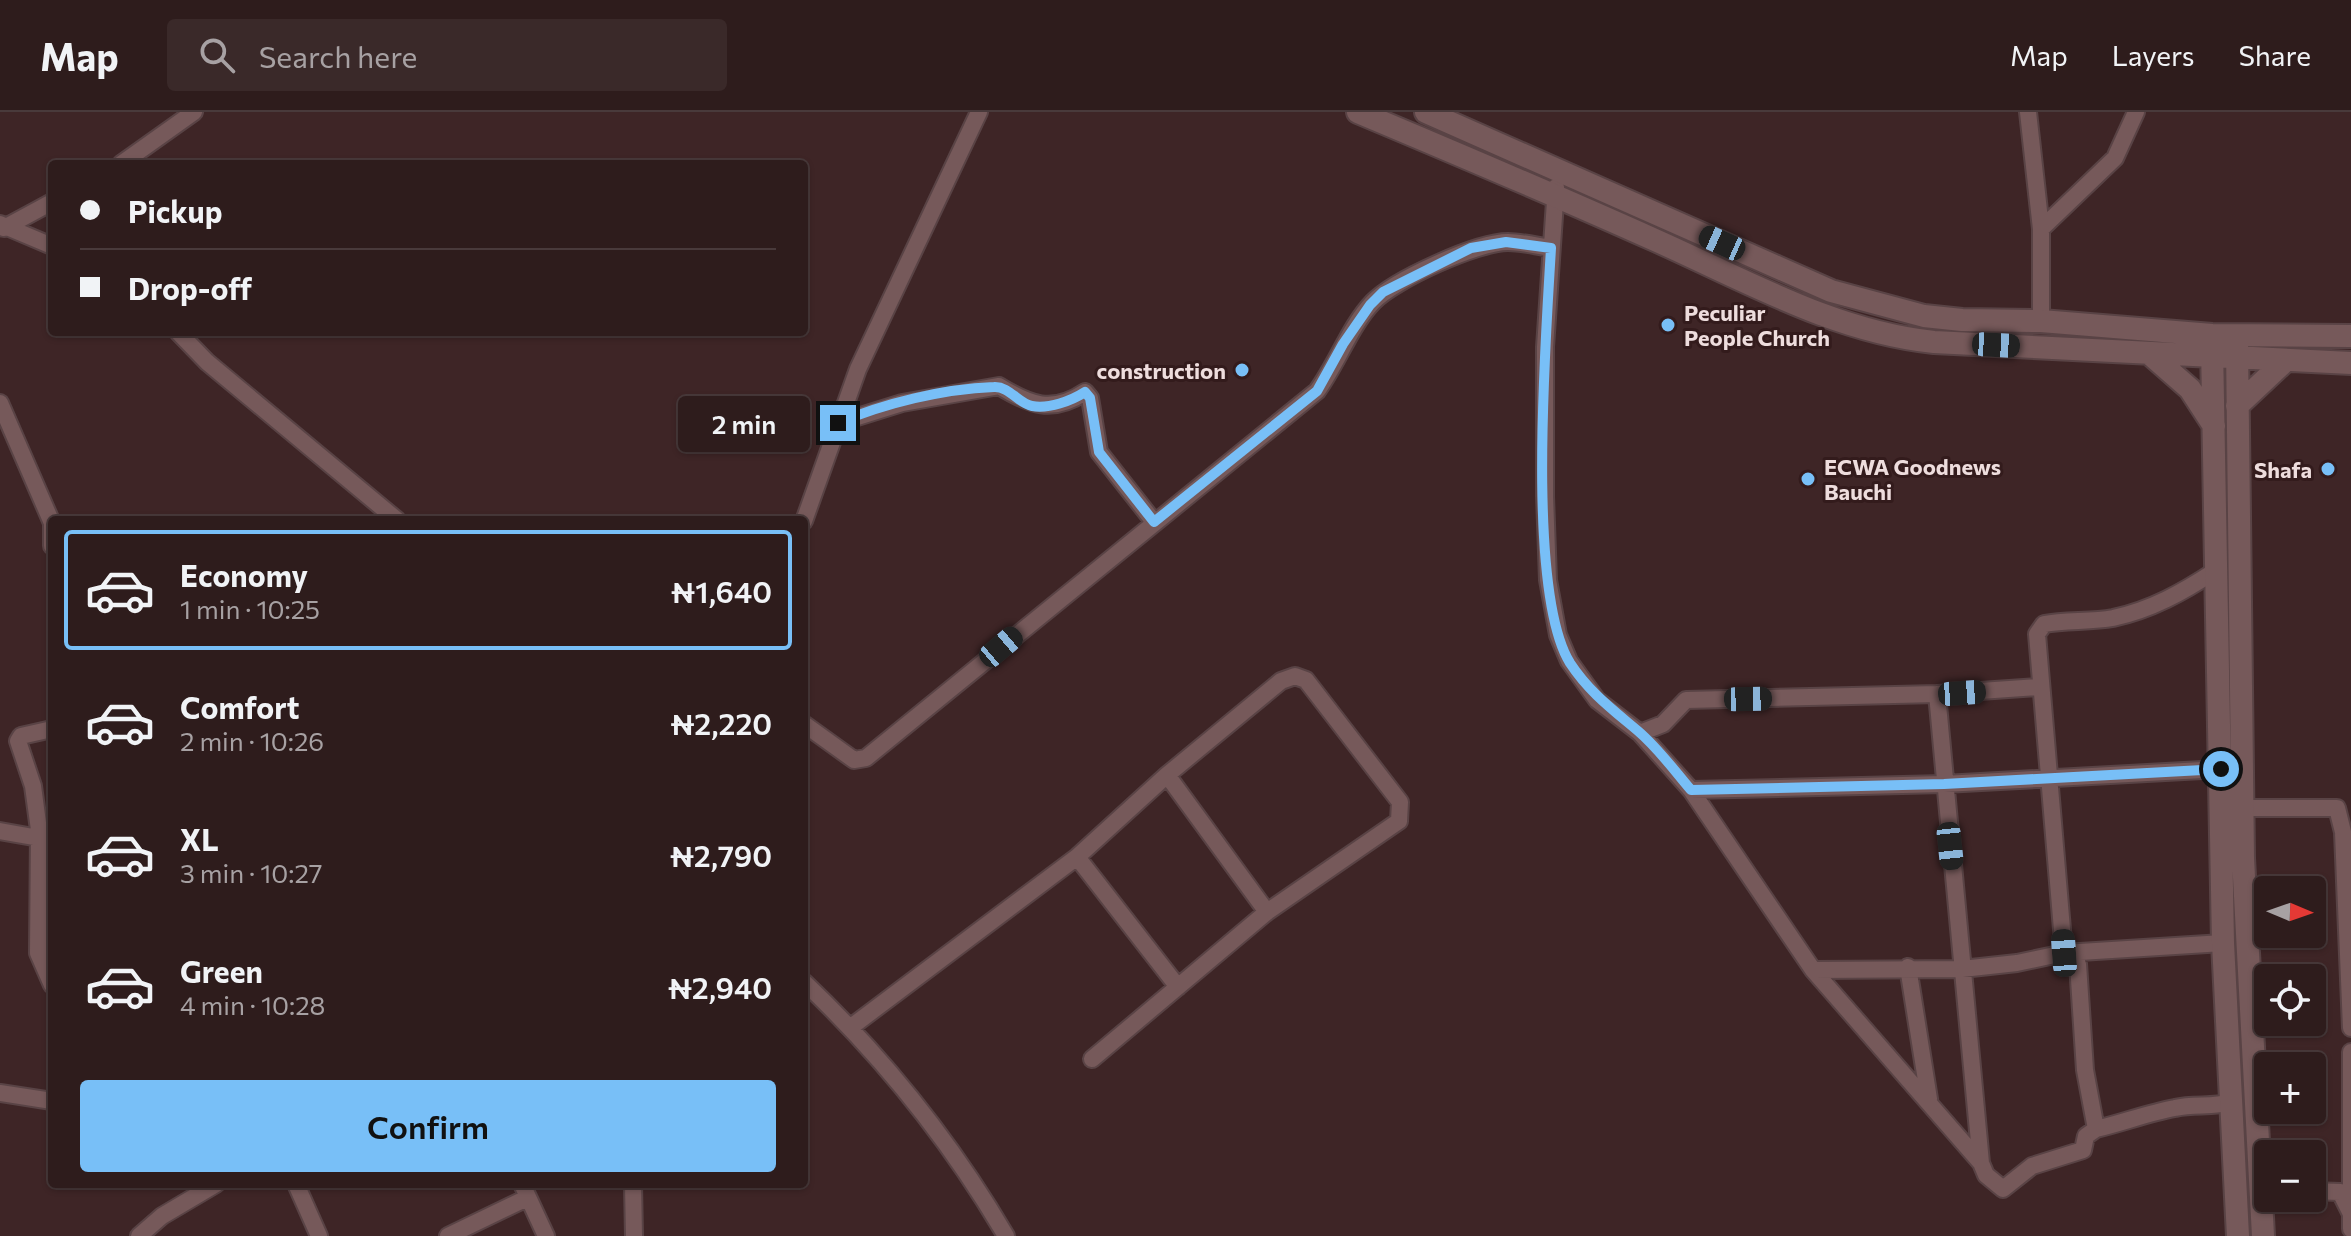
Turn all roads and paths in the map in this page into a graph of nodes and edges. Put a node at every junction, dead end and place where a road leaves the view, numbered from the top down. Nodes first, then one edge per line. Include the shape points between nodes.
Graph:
1 (194, 112) edge
2 (979, 112) edge
3 (1358, 112) edge
4 (1426, 112) edge
5 (2028, 112) edge
6 (2136, 112) edge
7 (127, 160) edge
8 (1560, 170) junction
9 (1554, 194) junction
10 (48, 204) edge
11 (2, 226) edge
12 (2041, 229) junction
13 (48, 244) edge
14 (1551, 248) junction
15 (2041, 321) junction
16 (2212, 335) junction
17 (2237, 335) junction
18 (182, 336) edge
19 (2351, 336) edge
20 (2149, 354) junction
21 (2212, 358) junction
22 (2237, 359) junction
23 (2285, 361) junction
24 (2351, 363) edge
25 (0, 403) edge
26 (2237, 406) junction
27 (838, 423) junction
28 (2214, 426) junction
29 (49, 516) edge
30 (392, 516) edge
31 (806, 516) edge
32 (1154, 522) junction
33 (2215, 571) junction
34 (2039, 687) junction
35 (1937, 694) junction
36 (808, 727) edge
37 (48, 730) edge
38 (1640, 733) junction
39 (2221, 769) junction
40 (1167, 775) junction
41 (2051, 776) junction
42 (1944, 784) junction
43 (1691, 790) junction
44 (2243, 808) junction
45 (0, 831) edge
46 (39, 838) junction
47 (1077, 857) junction
48 (1267, 912) junction
49 (2223, 943) junction
50 (2064, 953) junction
51 (1908, 967) junction
52 (1962, 969) junction
53 (1813, 970) junction
54 (48, 976) edge
55 (808, 986) edge
56 (1178, 987) junction
57 (851, 1027) junction
58 (2351, 1028) edge
59 (2351, 1052) edge
60 (1092, 1059) dead end
61 (0, 1093) edge
62 (48, 1100) edge
63 (1930, 1102) junction
64 (2230, 1102) junction
65 (2096, 1129) junction
66 (2261, 1140) edge
67 (1981, 1163) junction
68 (209, 1188) edge
69 (298, 1188) edge
70 (633, 1188) edge
71 (524, 1191) edge
72 (2326, 1192) edge
73 (2264, 1212) edge
74 (2351, 1213) edge
75 (2351, 1229) edge
76 (139, 1236) edge
77 (319, 1236) edge
78 (448, 1236) edge
79 (546, 1236) edge
80 (634, 1236) edge
81 (1006, 1236) edge
82 (2238, 1236) edge
83 (2263, 1236) edge

1 - 7 street
2 - 27 street via 858,369
3 - 9 street
4 - 8 street
5 - 12 street
6 - 12 street via 2115,158
8 - 9 street
8 - 15 street via 1857,301 1924,316
9 - 14 street
9 - 20 street via 1816,313 1873,331 1934,342
10 - 11 street
11 - 13 street
12 - 15 street
14 - 32 street via 1506,242 1471,248 1383,292 1343,344 1317,391
14 - 38 street via 1545,347 1548,580 1558,635 1597,700
15 - 16 street
16 - 17 street
16 - 21 street
17 - 19 street
17 - 22 street
18 - 30 street
20 - 21 street
20 - 28 street via 2190,389
21 - 22 street
21 - 28 street
22 - 23 street
22 - 26 street
23 - 24 street
23 - 26 street
25 - 29 street
26 - 44 street
27 - 31 street
27 - 32 street via 902,403 999,386 1031,406 1071,401 1085,392 1099,452
28 - 33 street
32 - 36 street via 866,758 854,760
33 - 34 street via 2150,606 2111,618 2044,624 2037,634
33 - 39 street
34 - 35 street
34 - 41 street
35 - 38 street via 1686,700 1663,724
35 - 42 street
37 - 46 street via 18,741 33,786
38 - 43 street
39 - 41 street
39 - 49 street
40 - 47 street
40 - 48 street
40 - 48 street via 1281,681 1295,676 1306,680 1400,802 1399,821
41 - 42 street
41 - 50 street
42 - 43 street
42 - 52 street
43 - 53 street
44 - 58 street via 2337,808 2343,832
44 - 66 street
45 - 46 street
46 - 54 street via 38,953
47 - 56 street
47 - 57 street
48 - 56 street
49 - 50 street
49 - 64 street
50 - 52 street
50 - 65 street via 2078,964 2085,1070
51 - 52 street
51 - 53 street
51 - 63 street
52 - 67 street
53 - 63 street
55 - 57 street
56 - 60 street
57 - 81 street via 950,1147
59 - 74 street
61 - 62 street
63 - 67 street
64 - 65 street via 2172,1108
64 - 82 street
65 - 67 street via 2086,1136 2083,1150 2032,1166 2003,1189
68 - 76 street
69 - 77 street
70 - 80 street
71 - 78 street
71 - 79 street
72 - 74 street via 2340,1192
73 - 83 street
74 - 75 street

